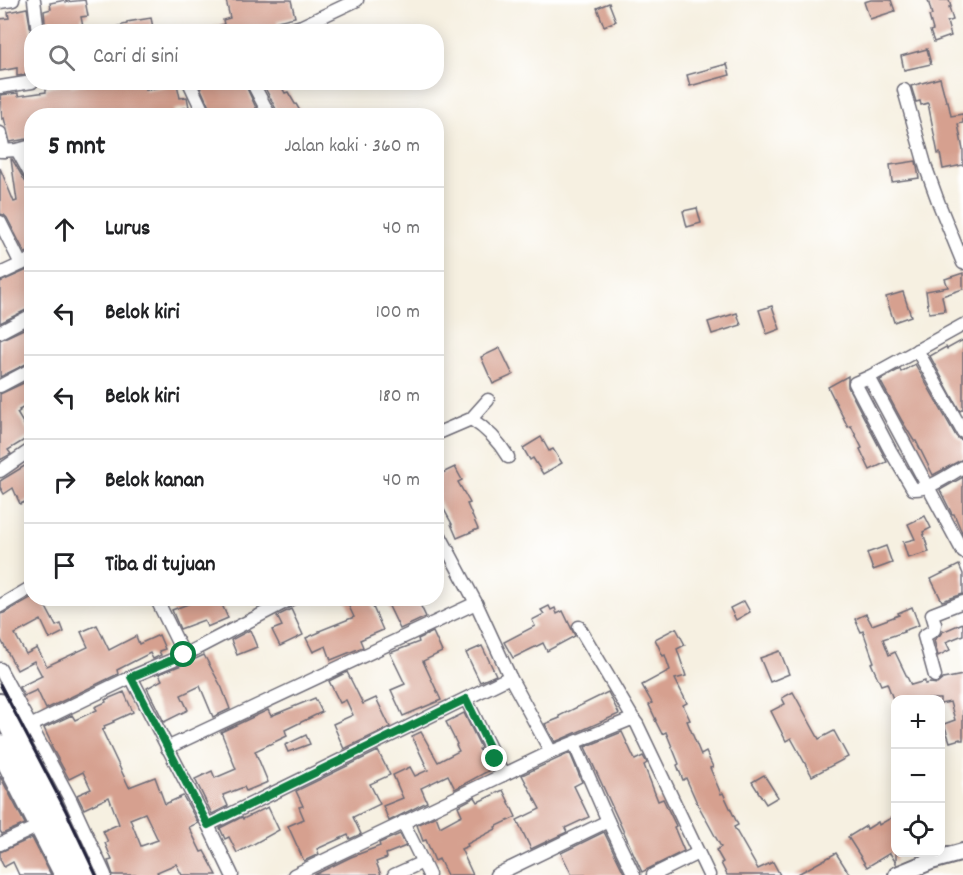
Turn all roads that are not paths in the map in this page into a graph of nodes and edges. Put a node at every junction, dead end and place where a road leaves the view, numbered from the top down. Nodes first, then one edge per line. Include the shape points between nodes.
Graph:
1 (13, 0) edge
2 (34, 0) edge
3 (357, 0) edge
4 (0, 2) edge
5 (37, 24) edge
6 (306, 24) edge
7 (24, 83) edge
8 (0, 87) edge
9 (192, 90) edge
10 (256, 90) edge
11 (904, 90) dead end
12 (200, 108) edge
13 (266, 108) edge
14 (0, 133) edge
15 (24, 148) edge
16 (17, 150) junction
17 (2, 151) edge
18 (24, 163) edge
19 (0, 222) edge
20 (24, 258) edge
21 (24, 262) edge
22 (963, 263) edge
23 (0, 274) edge
24 (24, 319) edge
25 (963, 325) edge
26 (0, 332) edge
27 (917, 350) junction
28 (24, 373) edge
29 (0, 386) edge
30 (488, 400) dead end
31 (471, 419) junction
32 (444, 431) edge
33 (963, 432) edge
34 (24, 454) edge
35 (508, 457) dead end
36 (963, 467) edge
37 (0, 471) edge
38 (928, 486) junction
39 (444, 543) edge
40 (963, 552) edge
41 (24, 592) edge
42 (963, 602) edge
43 (476, 603) junction
44 (0, 606) edge
45 (160, 606) edge
46 (278, 606) edge
47 (579, 627) dead end
48 (184, 655) junction
49 (0, 669) edge
50 (935, 675) dead end
51 (131, 677) junction
52 (510, 677) junction
53 (466, 699) junction
54 (0, 705) edge
55 (633, 720) junction
56 (30, 726) junction
57 (574, 742) junction
58 (0, 746) edge
59 (167, 748) junction
60 (551, 752) junction
61 (503, 775) junction
62 (608, 821) junction
63 (403, 822) junction
64 (41, 825) junction
65 (208, 825) junction
66 (0, 844) edge
67 (963, 852) edge
68 (698, 853) junction
69 (423, 862) junction
70 (66, 875) edge
71 (85, 875) edge
72 (105, 875) edge
73 (232, 875) edge
74 (294, 875) edge
75 (394, 875) edge
76 (429, 875) edge
77 (496, 875) edge
78 (634, 875) edge
79 (653, 875) edge
80 (708, 875) edge
81 (897, 875) edge

1 - 4 street
2 - 5 street
3 - 6 street
7 - 8 street
9 - 12 street
10 - 13 street
11 - 22 street via 926,168
14 - 17 street
15 - 16 street
16 - 17 street
16 - 18 street
19 - 20 street
21 - 23 street
24 - 26 street
25 - 27 street
27 - 33 street
27 - 38 street via 855,383 913,489
28 - 29 street
30 - 31 street
31 - 32 street
31 - 35 street via 495,438
34 - 37 street
36 - 38 street
38 - 40 street
39 - 43 street
41 - 44 street
42 - 50 street via 932,614 936,626 924,636
43 - 52 street
43 - 59 street
45 - 48 street
46 - 48 street
47 - 55 street
48 - 51 street
49 - 56 street
51 - 56 street
51 - 59 street
52 - 53 street
52 - 60 street
53 - 61 street
53 - 65 street
54 - 71 highway
55 - 57 street
55 - 68 street
56 - 72 street
57 - 60 street
57 - 62 street
58 - 64 highway
59 - 65 street
60 - 61 street
61 - 63 street
62 - 77 street
62 - 78 street
63 - 69 street
63 - 74 street
64 - 66 street
64 - 70 highway
65 - 73 street
67 - 81 street
68 - 79 street
68 - 80 street
69 - 75 street
69 - 76 street

